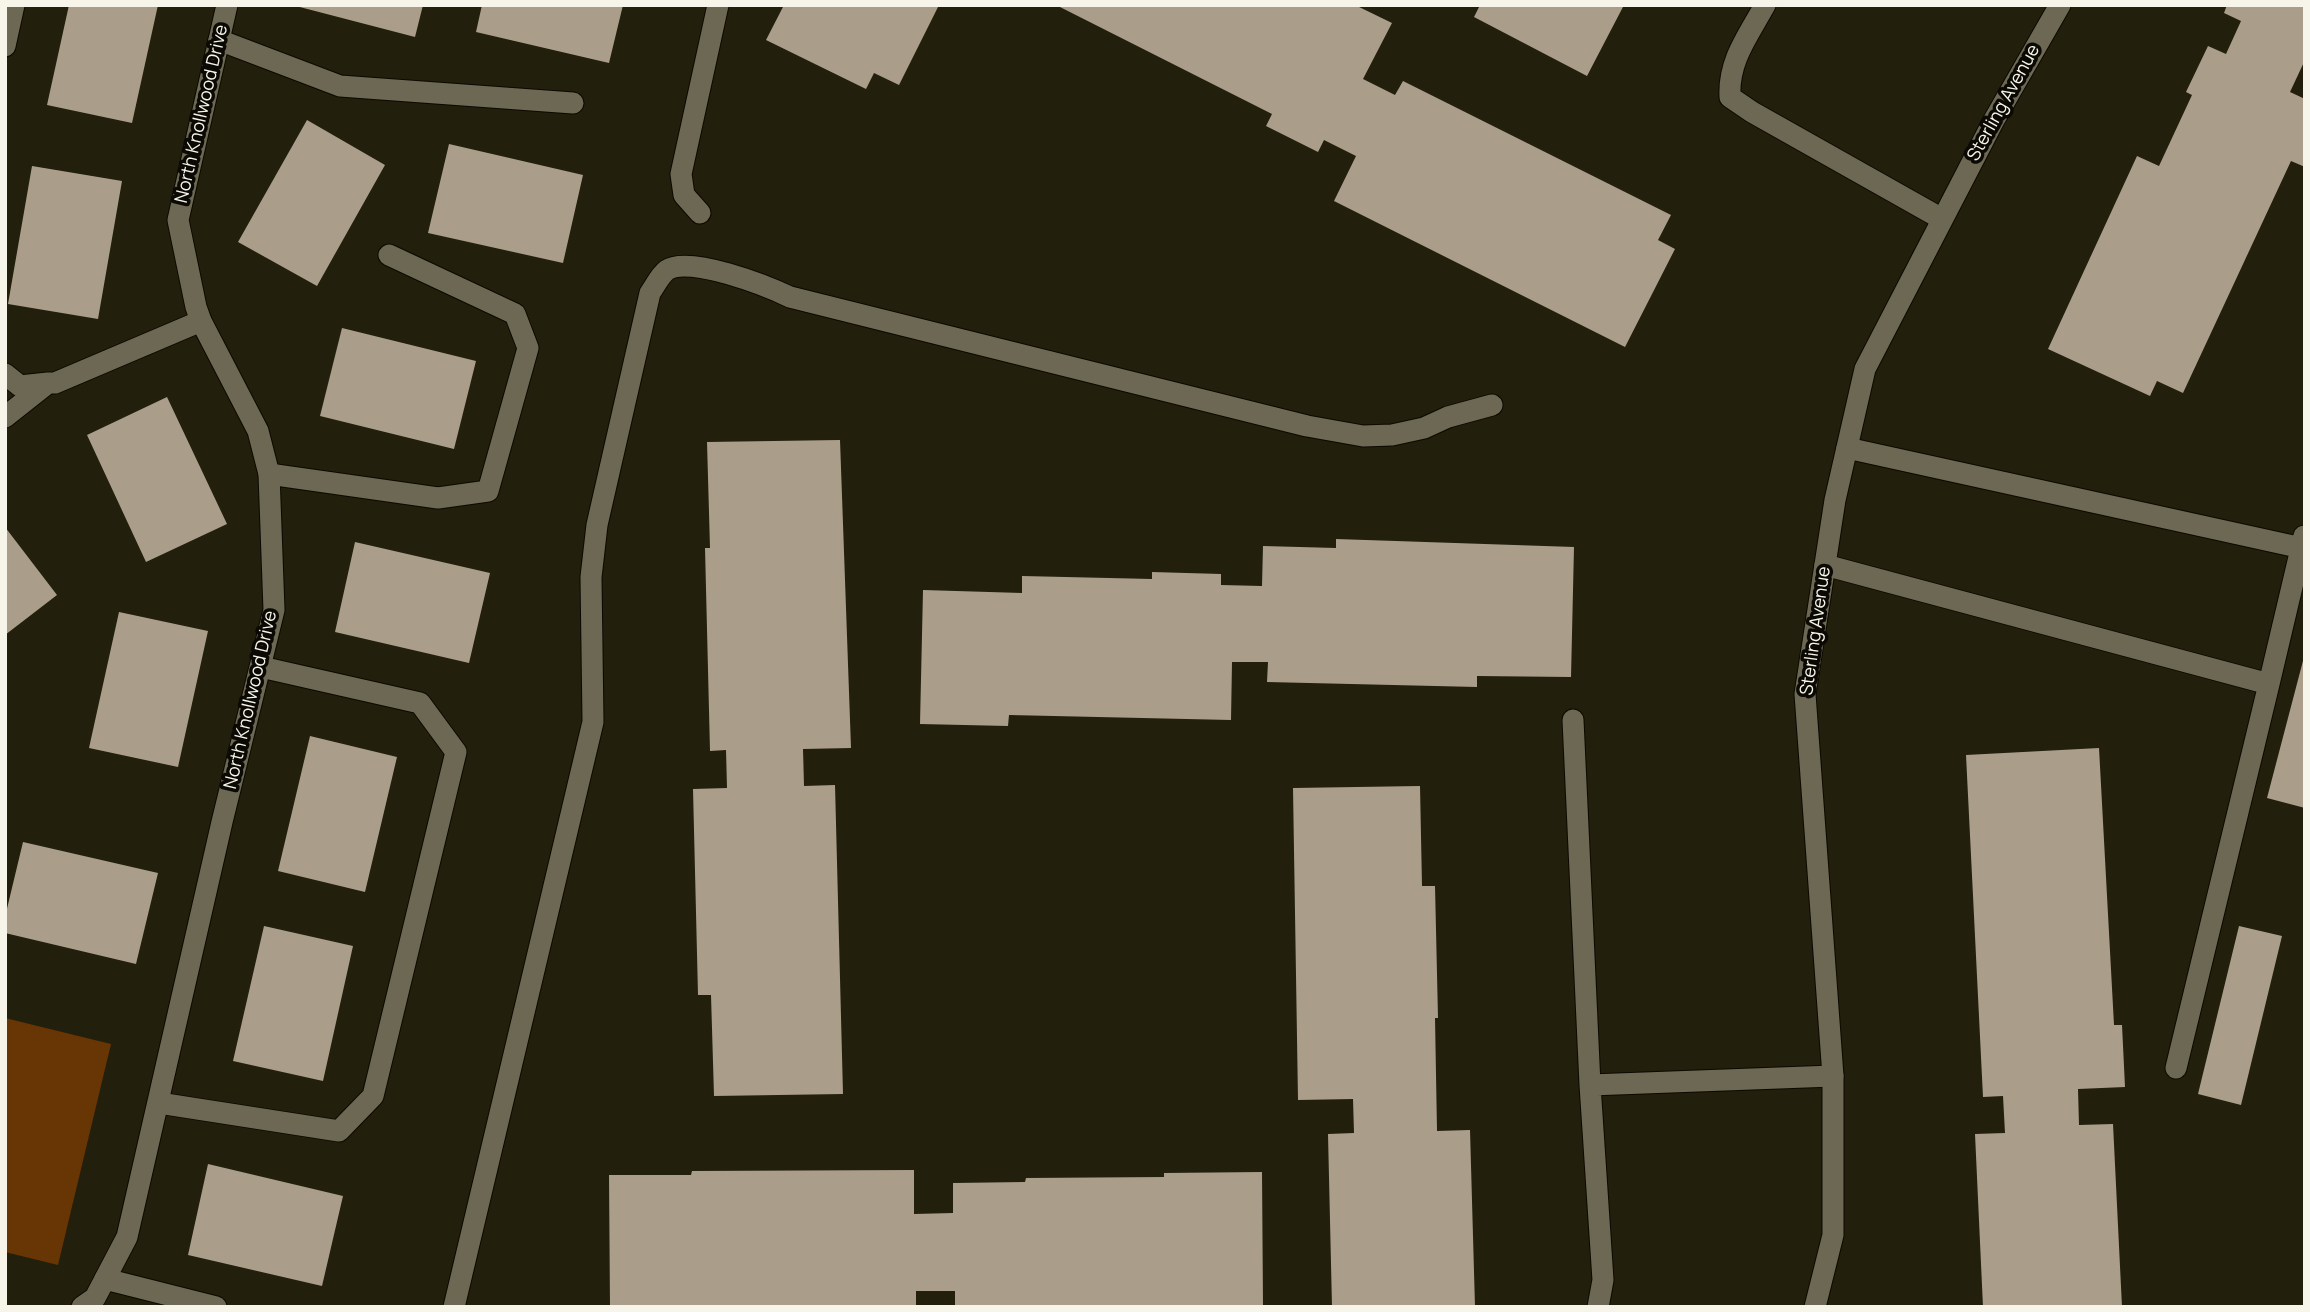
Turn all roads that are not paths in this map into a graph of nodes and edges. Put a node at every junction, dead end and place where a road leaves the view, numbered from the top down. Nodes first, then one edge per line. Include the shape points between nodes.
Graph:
1 (14, 5) edge
2 (226, 5) edge
3 (718, 5) edge
4 (1765, 5) edge
5 (2060, 5) edge
6 (219, 40) junction
7 (5, 46) edge
8 (573, 103) dead end
9 (700, 213) dead end
10 (1942, 219) junction
11 (389, 255) dead end
12 (201, 321) junction
13 (5, 374) edge
14 (48, 383) junction
15 (1492, 405) dead end
16 (5, 417) edge
17 (1847, 448) junction
18 (269, 474) junction
19 (2303, 542) edge
20 (1825, 565) junction
21 (261, 667) junction
22 (2269, 684) junction
23 (1573, 720) dead end
24 (2176, 1068) dead end
25 (1833, 1076) junction
26 (1590, 1085) junction
27 (159, 1103) junction
28 (106, 1279) junction
29 (82, 1307) edge
30 (216, 1307) edge
31 (454, 1307) edge
32 (1598, 1307) edge
33 (1815, 1307) edge

1 - 7 street
2 - 6 street, North Knollwood Drive
3 - 9 street via 681,174 684,195
4 - 10 street via 1738,53 1729,78 1730,97
5 - 10 street, Sterling Avenue
6 - 8 street via 340,86
6 - 12 street, North Knollwood Drive via 178,220
10 - 17 street, Sterling Avenue via 1865,369
11 - 18 street via 515,314 528,348 488,491 438,498
12 - 14 street
12 - 18 street, North Knollwood Drive via 258,431
13 - 14 street via 19,386
14 - 16 street
15 - 31 street via 1424,428 1363,436 790,297 763,283 710,270 680,265 666,271 650,293 597,525 591,577 593,722
17 - 19 street
17 - 20 street, Sterling Avenue
18 - 21 street, North Knollwood Drive via 275,610
19 - 22 street
20 - 22 street
20 - 25 street, Sterling Avenue via 1805,694
21 - 27 street, North Knollwood Drive
21 - 27 street via 420,703 456,752 373,1097 339,1131
22 - 24 street
23 - 26 street
25 - 26 street
25 - 33 street, Sterling Avenue via 1833,1235
26 - 32 street via 1602,1280
27 - 28 street, North Knollwood Drive via 127,1237
28 - 29 street, North Knollwood Drive via 95,1298
28 - 30 street

